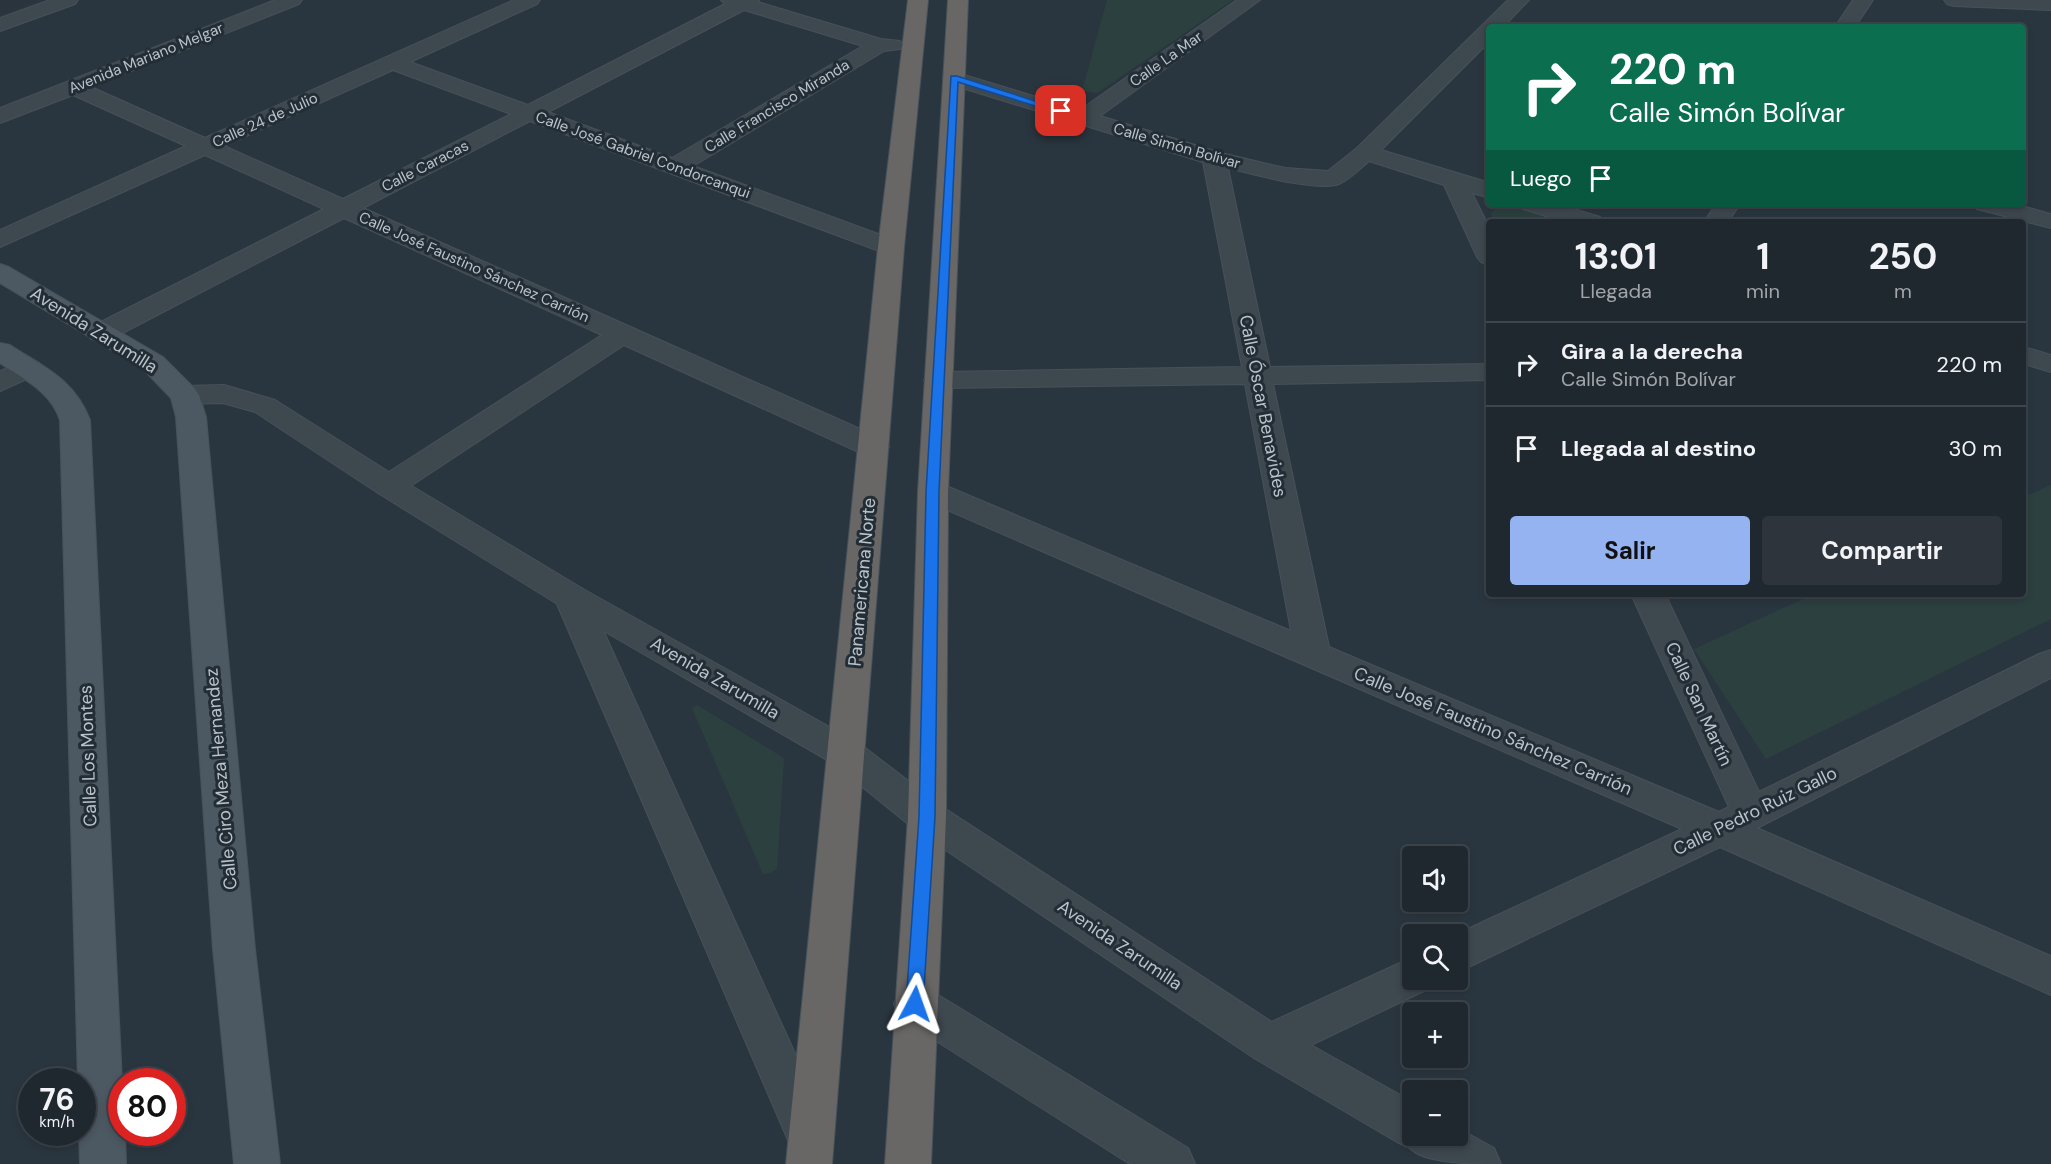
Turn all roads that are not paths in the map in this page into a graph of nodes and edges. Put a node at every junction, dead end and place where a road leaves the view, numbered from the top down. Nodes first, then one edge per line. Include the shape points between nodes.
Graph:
1 (68, 0) edge
2 (292, 0) edge
3 (530, 0) edge
4 (918, 0) edge
5 (958, 0) edge
6 (1250, 0) edge
7 (1519, 0) edge
8 (1863, 0) edge
9 (1954, 0) edge
10 (741, 1) edge
11 (2051, 4) edge
12 (1495, 24) edge
13 (1847, 24) edge
14 (0, 25) edge
15 (1486, 33) edge
16 (880, 45) junction
17 (913, 45) junction
18 (1465, 54) junction
19 (1486, 59) edge
20 (394, 63) junction
21 (954, 78) junction
22 (73, 87) junction
23 (529, 113) junction
24 (0, 116) edge
25 (1083, 118) junction
26 (205, 146) junction
27 (1365, 153) junction
28 (1214, 158) junction
29 (674, 167) junction
30 (1454, 180) junction
31 (1486, 190) edge
32 (1542, 207) edge
33 (1997, 207) edge
34 (343, 208) junction
35 (1581, 219) edge
36 (2051, 221) edge
37 (0, 239) edge
38 (891, 247) junction
39 (1486, 248) edge
40 (0, 272) edge
41 (100, 333) junction
42 (623, 334) junction
43 (2026, 356) edge
44 (2051, 364) edge
45 (9, 367) edge
46 (1486, 372) edge
47 (1257, 375) junction
48 (938, 380) junction
49 (184, 395) junction
50 (874, 447) junction
51 (389, 486) junction
52 (933, 492) junction
53 (571, 597) junction
54 (1649, 597) edge
55 (1313, 654) junction
56 (2051, 663) edge
57 (847, 754) junction
58 (927, 817) junction
59 (1736, 821) junction
60 (1468, 949) edge
61 (2051, 976) edge
62 (1402, 981) edge
63 (915, 1004) junction
64 (1269, 1044) junction
65 (1402, 1121) edge
66 (1446, 1146) edge
67 (810, 1153) edge
68 (103, 1164) edge
69 (257, 1164) edge
70 (908, 1164) edge
71 (1172, 1164) edge
72 (1478, 1164) edge

1 - 14 street
2 - 22 street, Avenida Mariano Melgar
3 - 20 street, Calle 24 de Julio
4 - 17 highway, Panamericana Norte
5 - 21 highway
6 - 25 street, Calle La Mar
7 - 12 street
8 - 13 street
9 - 11 street
10 - 16 street
10 - 23 street, Calle Caracas
15 - 18 street
16 - 17 street
16 - 29 street, Calle Francisco Miranda
17 - 38 highway, Panamericana Norte
18 - 19 street
18 - 27 street
20 - 23 street, Calle José Gabriel Condorcanqui
20 - 26 street, Calle 24 de Julio
21 - 25 street, Calle Simón Bolívar
21 - 48 highway
22 - 24 street, Avenida Mariano Melgar
22 - 26 street, Calle José Faustino Sánchez Carrión
23 - 29 street, Calle José Gabriel Condorcanqui
23 - 34 street, Calle Caracas
25 - 28 street, Calle Simón Bolívar
26 - 34 street, Calle José Faustino Sánchez Carrión
26 - 37 street, Calle 24 de Julio
27 - 28 street, Calle Simón Bolívar via 1333,178 1285,176
27 - 30 street
28 - 47 street, Calle Óscar Benavides
29 - 38 street, Calle José Gabriel Condorcanqui
30 - 31 street
30 - 39 street
32 - 35 street
33 - 36 street
34 - 41 street, Calle Caracas
34 - 42 street, Calle José Faustino Sánchez Carrión
38 - 50 highway, Panamericana Norte
40 - 41 main road, Avenida Zarumilla
41 - 49 main road, Avenida Zarumilla via 153,363
42 - 50 street, Calle José Faustino Sánchez Carrión
42 - 51 street
43 - 44 street
45 - 68 main road, Calle Los Montes via 68,401 75,420
46 - 47 street
47 - 48 street
47 - 55 street, Calle Óscar Benavides
48 - 52 highway
49 - 51 street, Avenida Zarumilla via 224,394 265,406
49 - 69 main road, Calle Ciro Meza Hernandez via 191,417 233,937
50 - 57 highway, Panamericana Norte
51 - 53 street, Avenida Zarumilla
52 - 55 street, Calle José Faustino Sánchez Carrión
52 - 58 highway
53 - 57 street, Avenida Zarumilla
53 - 67 street
54 - 59 street, Calle San Martín
55 - 59 street, Calle José Faustino Sánchez Carrión
56 - 59 street, Calle Pedro Ruiz Gallo
57 - 58 street, Avenida Zarumilla
57 - 67 highway, Panamericana Norte
58 - 63 highway
58 - 64 street, Avenida Zarumilla
59 - 60 street, Calle Pedro Ruiz Gallo
59 - 61 street, Calle José Faustino Sánchez Carrión
62 - 64 street
63 - 70 highway
63 - 71 street
64 - 65 street, Avenida Zarumilla
66 - 72 street

